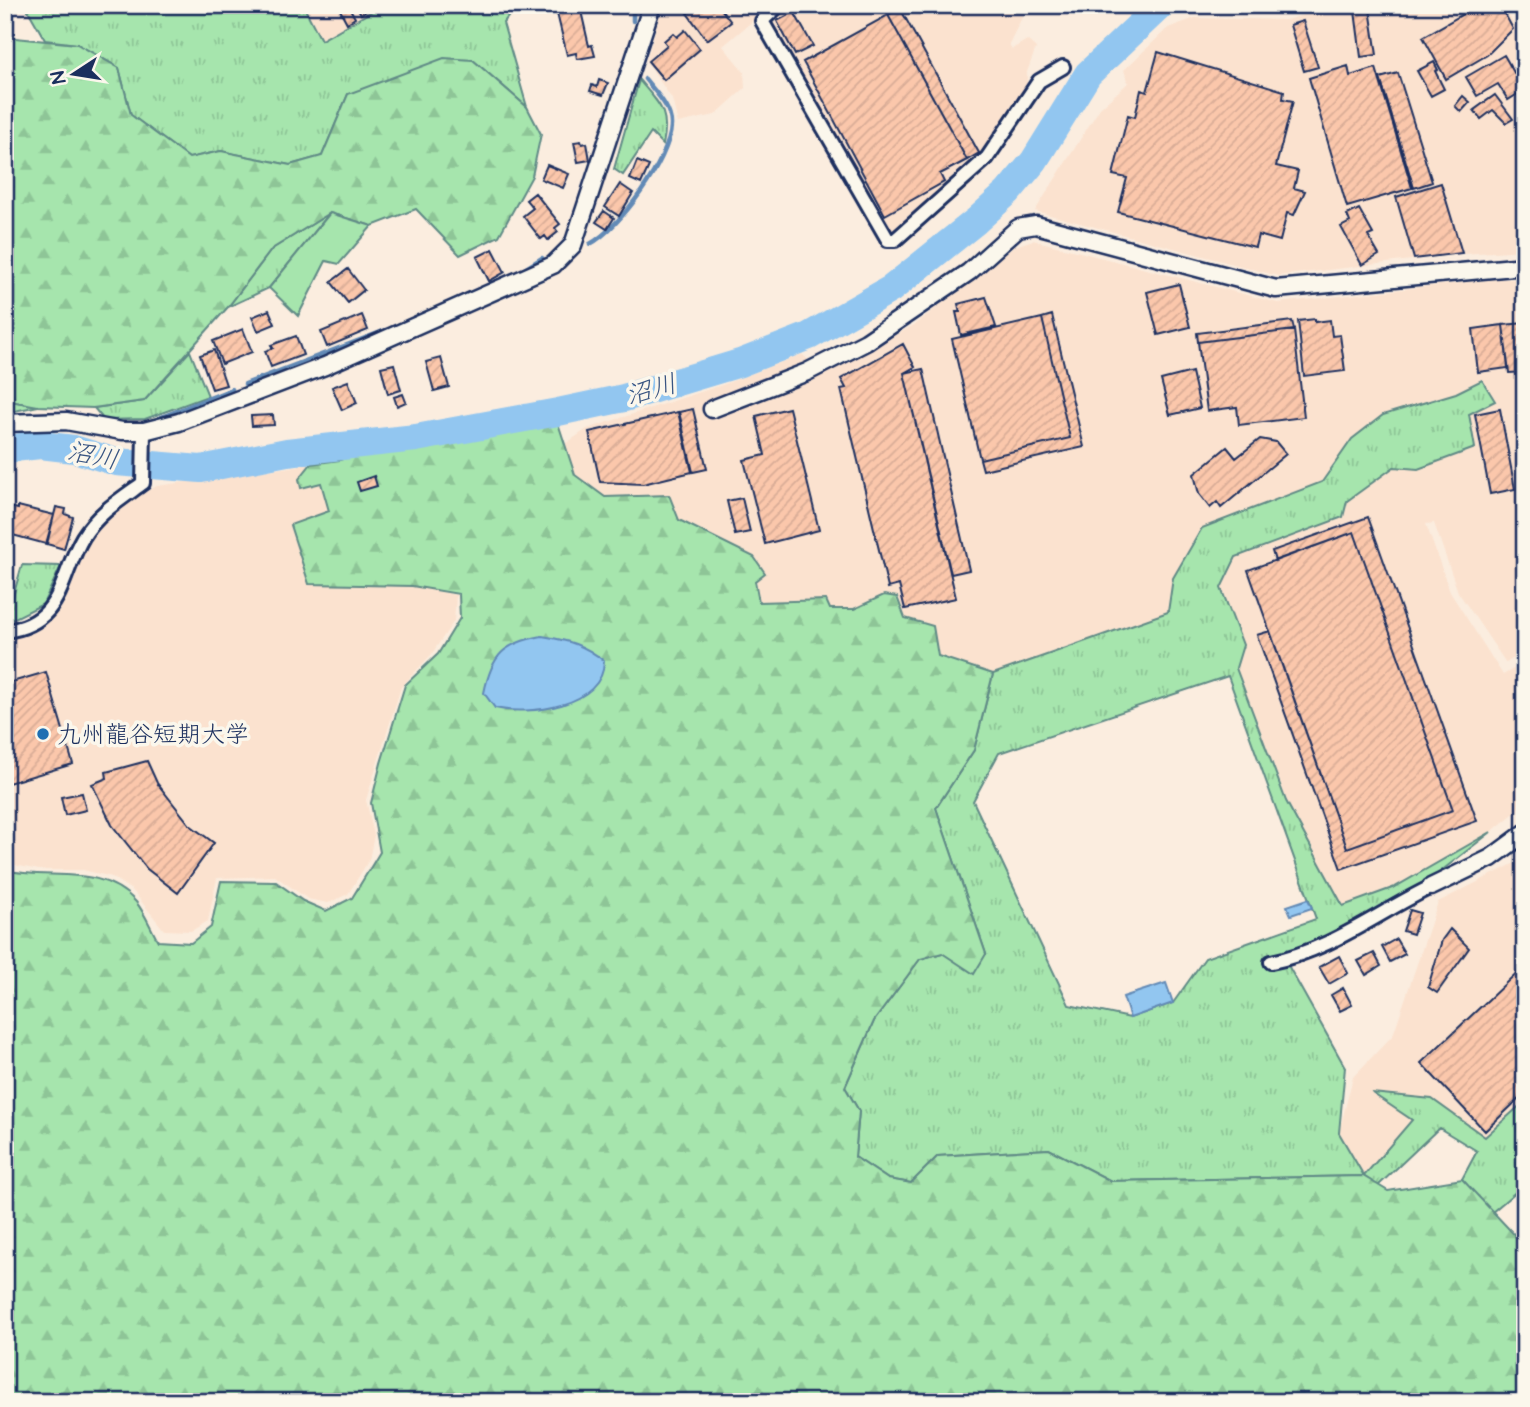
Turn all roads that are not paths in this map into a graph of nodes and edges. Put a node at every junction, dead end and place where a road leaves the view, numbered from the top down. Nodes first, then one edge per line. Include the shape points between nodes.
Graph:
1 (652, 5) edge
2 (779, 5) edge
3 (1063, 66) dead end
4 (1525, 266) edge
5 (712, 409) dead end
6 (5, 423) edge
7 (145, 436) junction
8 (5, 631) edge
9 (1525, 833) edge
10 (1431, 887) joint
11 (1271, 962) dead end

1 - 7 street via 573,245 553,265 325,366
2 - 3 street via 762,21 888,240 895,240 970,176 1039,81
4 - 5 street via 1276,289 1036,225 1018,228 969,272 866,342 807,372
6 - 7 street via 38,419
7 - 8 street via 143,483 98,516 82,538 50,610 29,625
9 - 10 street via 1491,859
10 - 11 street via 1350,934

